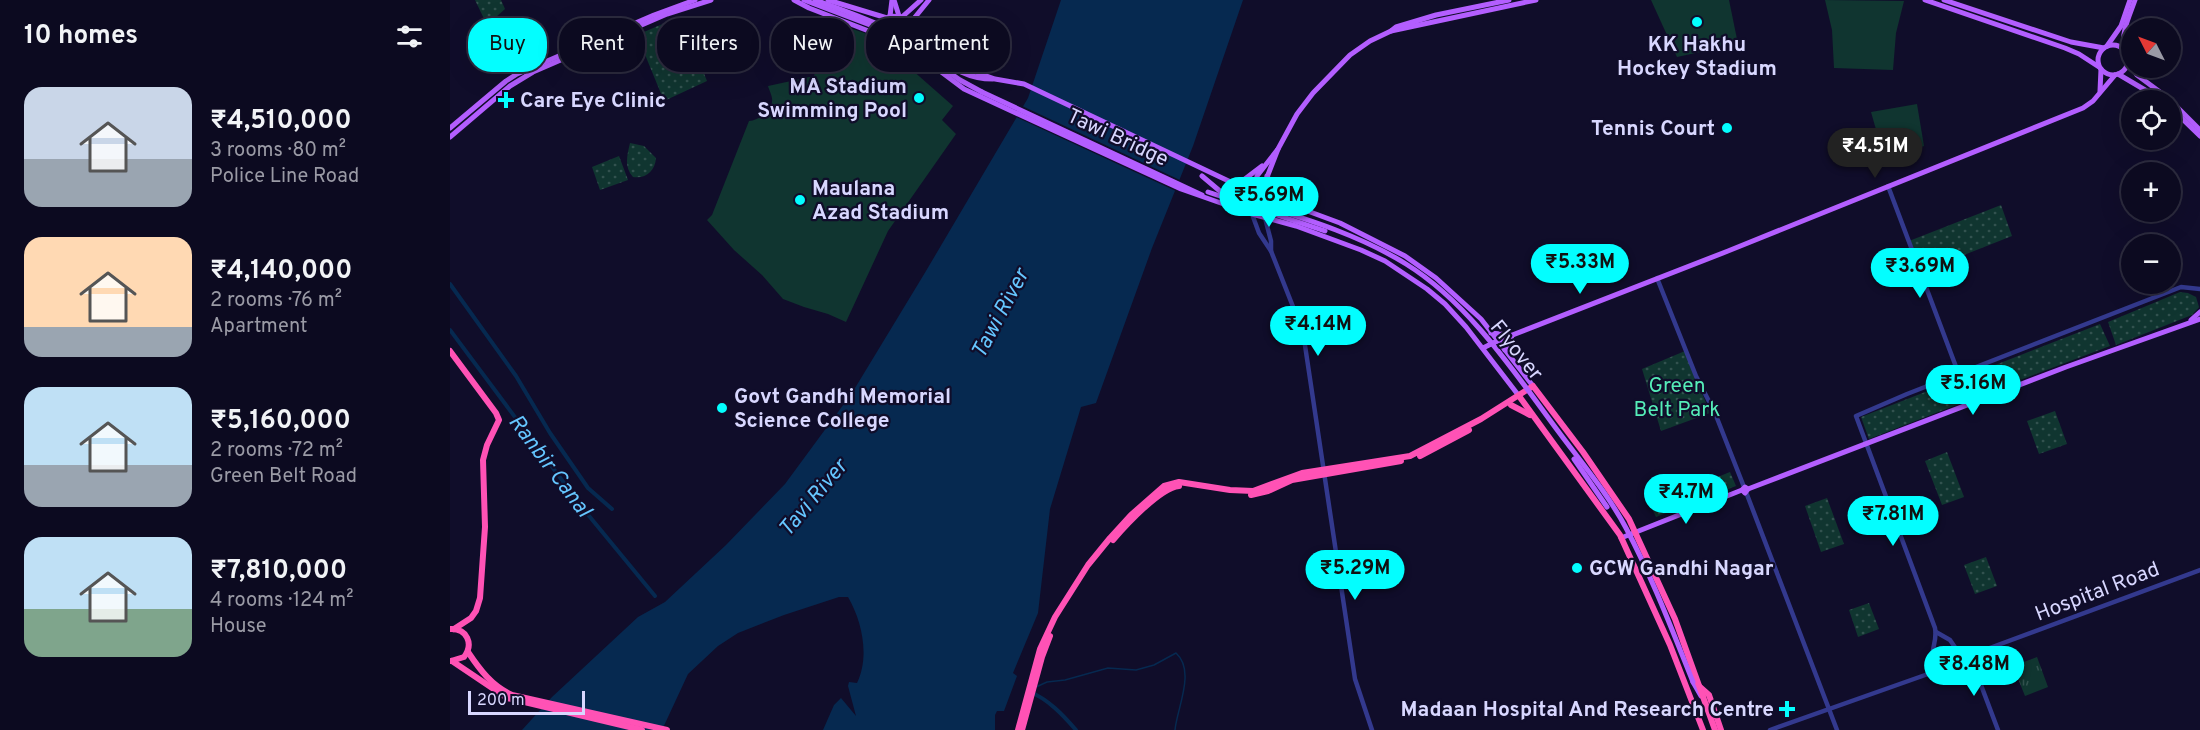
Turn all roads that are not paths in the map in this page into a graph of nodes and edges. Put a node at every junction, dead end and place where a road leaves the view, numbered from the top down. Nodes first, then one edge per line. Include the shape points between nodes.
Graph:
1 (695, 0) edge
2 (711, 0) edge
3 (794, 0) edge
4 (804, 0) edge
5 (815, 0) edge
6 (828, 0) edge
7 (893, 0) edge
8 (921, 0) edge
9 (929, 0) edge
10 (1509, 0) edge
11 (1536, 0) edge
12 (1925, 0) edge
13 (1944, 0) edge
14 (2133, 0) edge
15 (901, 16) junction
16 (888, 17) junction
17 (914, 18) edge
18 (2127, 18) edge
19 (866, 30) edge
20 (1391, 31) junction
21 (2105, 47) junction
22 (2121, 48) edge
23 (2100, 68) junction
24 (941, 72) edge
25 (977, 72) edge
26 (2121, 72) edge
27 (2117, 75) junction
28 (2143, 78) edge
29 (995, 79) junction
30 (2147, 90) edge
31 (2155, 90) edge
32 (2100, 91) junction
33 (1006, 106) junction
34 (2181, 113) edge
35 (2181, 118) edge
36 (450, 128) edge
37 (2200, 130) edge
38 (2200, 136) edge
39 (450, 137) edge
40 (1278, 149) junction
41 (1269, 160) junction
42 (1194, 163) junction
43 (1267, 176) junction
44 (1238, 185) junction
45 (1888, 186) junction
46 (1182, 188) junction
47 (1190, 188) junction
48 (1255, 193) junction
49 (1264, 195) junction
50 (1214, 201) junction
51 (1280, 202) junction
52 (1298, 209) junction
53 (1252, 214) junction
54 (1265, 218) junction
55 (1280, 222) junction
56 (1271, 251) junction
57 (1657, 278) junction
58 (2199, 290) edge
59 (2197, 318) edge
60 (2200, 327) edge
61 (1491, 333) junction
62 (1512, 336) junction
63 (1497, 341) junction
64 (1483, 348) junction
65 (1505, 350) junction
66 (450, 351) edge
67 (1959, 375) junction
68 (1534, 387) junction
69 (1520, 397) junction
70 (1970, 404) junction
71 (1511, 405) junction
72 (1535, 418) junction
73 (1866, 443) junction
74 (1326, 473) junction
75 (1745, 490) junction
76 (1612, 523) junction
77 (1635, 532) junction
78 (1621, 538) junction
79 (2200, 570) edge
80 (468, 621) junction
81 (452, 629) edge
82 (1936, 632) junction
83 (467, 637) junction
84 (468, 652) junction
85 (1970, 656) junction
86 (1963, 659) junction
87 (451, 661) edge
88 (1937, 669) junction
89 (1700, 687) junction
90 (1704, 698) junction
91 (531, 702) junction
92 (1829, 708) junction
93 (1021, 727) edge
94 (663, 729) edge
95 (642, 730) edge
96 (1372, 730) edge
97 (1703, 730) edge
98 (1715, 730) edge
99 (1721, 730) edge
100 (1770, 730) edge
101 (1836, 730) edge
102 (1998, 730) edge

1 - 36 main road via 517,74
2 - 39 main road via 667,14 533,72 510,86
3 - 19 main road
4 - 33 main road, bridge via 910,45
5 - 29 main road, bridge via 913,41 962,74
6 - 16 main road
7 - 15 main road
7 - 16 main road
8 - 15 main road
9 - 17 main road
10 - 20 main road via 1436,15
11 - 20 main road
12 - 23 main road via 2072,51
13 - 21 main road via 2071,42
14 - 18 main road
14 - 21 main road
15 - 16 main road
20 - 40 main road via 1366,43 1330,74 1301,108
21 - 22 main road
21 - 23 main road via 2098,59
23 - 27 main road via 2108,75
23 - 32 main road
24 - 33 main road via 957,85
25 - 29 main road
26 - 27 main road
27 - 30 main road
27 - 32 main road
28 - 31 main road
29 - 42 main road via 1024,84
32 - 45 main road via 2083,108
33 - 46 main road, Tawi Bridge
34 - 37 main road
35 - 38 main road
40 - 41 main road
40 - 43 main road
41 - 44 main road
41 - 48 main road via 1257,176
42 - 44 main road
42 - 90 main road, Flyover, bridge via 1202,176 1221,192 1365,242 1409,266 1451,298 1473,321 1625,527 1693,682
43 - 49 main road
43 - 51 main road
44 - 48 main road
45 - 57 main road
45 - 67 street
46 - 47 main road, Tawi Bridge
46 - 50 main road
47 - 50 main road, Tawi Bridge
47 - 76 main road, Flyover, bridge via 1344,237 1388,257 1431,285 1470,323 1517,382 1607,507
48 - 49 main road
48 - 53 main road
49 - 51 main road
49 - 54 main road
50 - 53 main road
51 - 52 main road
52 - 55 main road via 1278,208 1274,216
52 - 61 main road via 1340,223 1410,259 1455,294
53 - 54 main road
53 - 56 street
54 - 55 main road
54 - 56 street
55 - 64 main road via 1361,250 1404,272 1445,304
56 - 74 street via 1303,332
57 - 62 main road
57 - 75 street
58 - 67 street via 2181,287
59 - 60 street
59 - 70 main road
61 - 62 main road
61 - 63 main road
62 - 63 main road
62 - 65 main road
63 - 64 main road
63 - 65 main road
64 - 69 main road
65 - 68 main road
66 - 80 highway via 499,420 484,452 482,584 478,605
67 - 70 street
67 - 73 street via 1856,416
68 - 69 highway
68 - 77 highway via 1583,452
69 - 71 highway
69 - 72 highway
69 - 74 highway via 1415,454
70 - 73 main road
71 - 72 highway
71 - 74 highway via 1422,455 1385,465
72 - 76 highway
73 - 75 main road
73 - 82 street
74 - 93 highway via 1251,495 1177,486 1165,492 1122,530 1084,578 1049,638
74 - 96 street via 1355,679
75 - 77 main road
75 - 92 street
76 - 78 highway
77 - 78 main road
77 - 89 highway via 1675,619
78 - 97 highway via 1670,645
79 - 85 street, Hospital Road
80 - 81 highway
80 - 83 highway
81 - 83 highway
82 - 86 street via 1950,640
82 - 88 street via 1931,655
83 - 84 highway
84 - 87 highway via 458,661
84 - 91 highway via 494,684
85 - 86 street, Hospital Road
85 - 102 street
86 - 88 street, Hospital Road
87 - 91 highway via 498,694
88 - 92 street, Hospital Road
89 - 90 highway
89 - 99 highway via 1709,695
90 - 98 highway
91 - 94 highway
91 - 95 highway
92 - 100 street, Hospital Road
92 - 101 street

